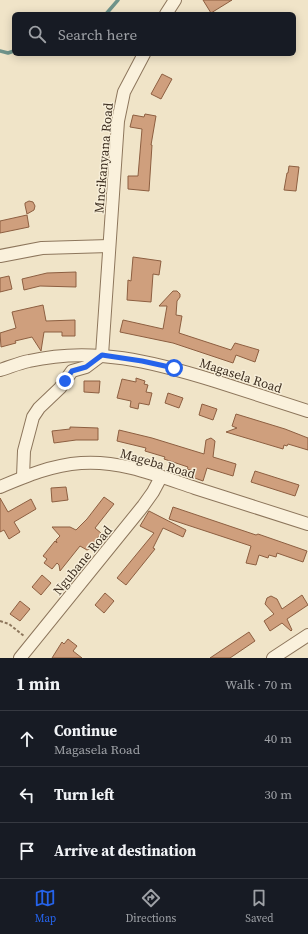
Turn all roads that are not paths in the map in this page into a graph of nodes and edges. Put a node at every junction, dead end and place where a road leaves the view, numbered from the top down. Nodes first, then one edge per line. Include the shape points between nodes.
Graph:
1 (175, 0) edge
2 (167, 12) edge
3 (143, 56) edge
4 (109, 246) junction
5 (0, 256) edge
6 (102, 355) junction
7 (0, 370) edge
8 (308, 411) edge
9 (23, 477) junction
10 (161, 477) junction
11 (0, 487) edge
12 (308, 524) edge
13 (308, 635) edge
14 (20, 658) edge
15 (274, 658) edge

1 - 2 street
3 - 4 street, Mncikanyana Road via 120,105
4 - 5 street via 42,248
4 - 6 street, Mncikanyana Road
6 - 7 street, Magasela Road via 44,358
6 - 8 street, Magasela Road via 174,368
6 - 9 street via 86,367 72,371 33,417 24,450
9 - 10 street, Mageba Road via 57,466 82,463 120,466
9 - 11 street, Mageba Road
10 - 12 street, Mageba Road
10 - 14 street, Ngubane Road via 143,506
13 - 15 street

